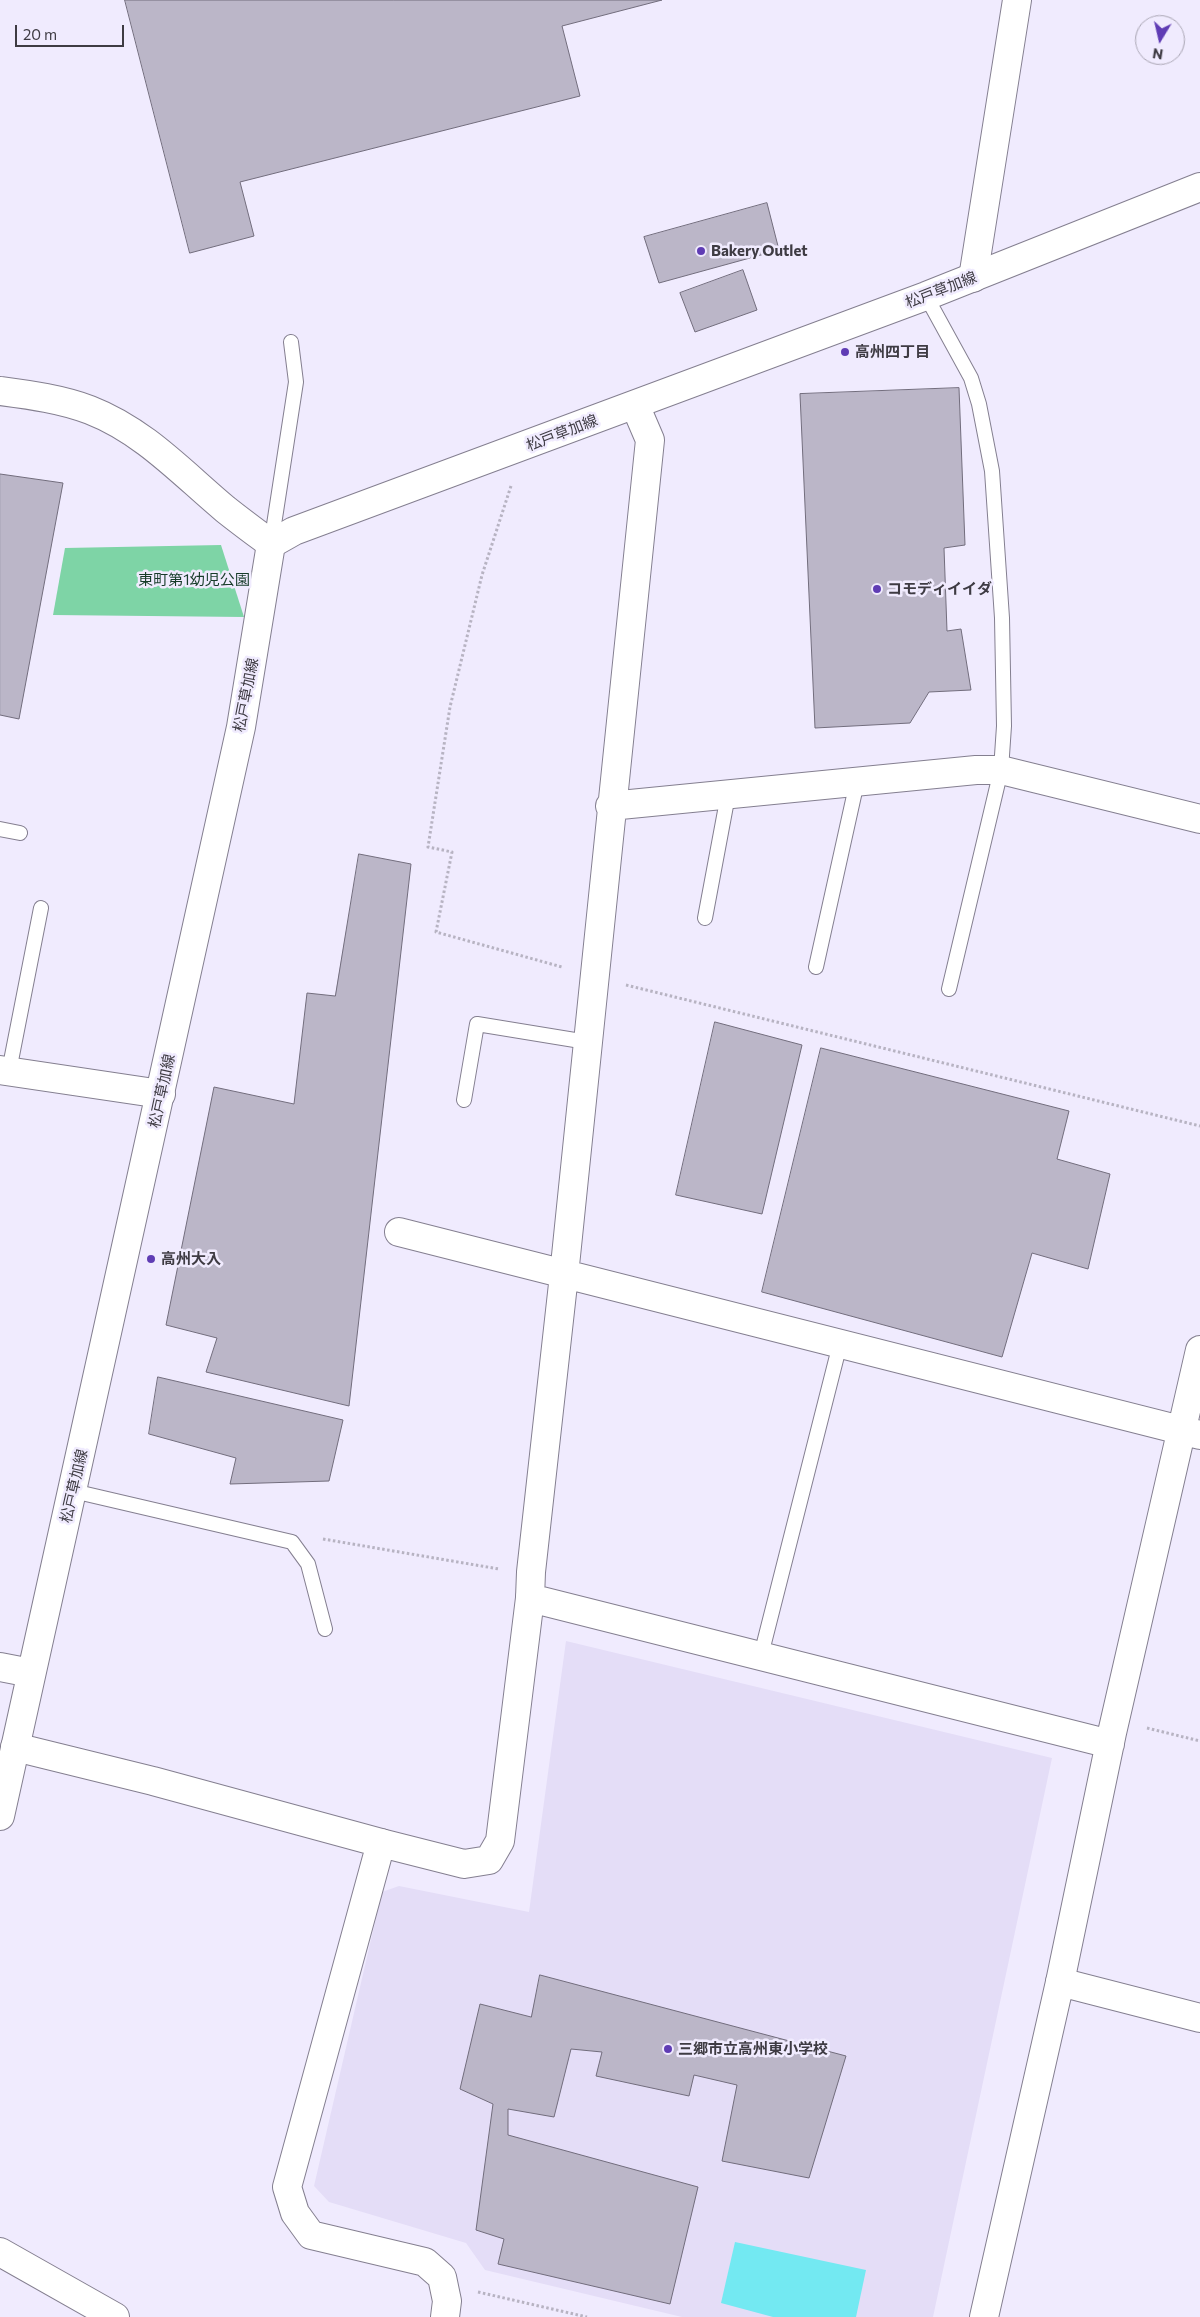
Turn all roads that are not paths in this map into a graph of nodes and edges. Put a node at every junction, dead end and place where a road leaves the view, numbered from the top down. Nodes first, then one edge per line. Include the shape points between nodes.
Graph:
1 (1017, 0) edge
2 (1200, 187) edge
3 (973, 278) junction
4 (926, 296) junction
5 (291, 342) dead end
6 (0, 390) edge
7 (635, 405) junction
8 (271, 544) junction
9 (1001, 770) junction
10 (857, 782) junction
11 (728, 794) junction
12 (610, 806) junction
13 (1200, 819) edge
14 (0, 829) edge
15 (20, 833) dead end
16 (41, 908) dead end
17 (705, 918) dead end
18 (816, 967) dead end
19 (949, 989) dead end
20 (588, 1042) junction
21 (4, 1071) edge
22 (161, 1094) junction
23 (464, 1100) dead end
24 (399, 1232) dead end
25 (564, 1274) junction
26 (840, 1344) junction
27 (1200, 1350) edge
28 (1191, 1432) edge
29 (73, 1491) junction
30 (531, 1585) junction
31 (325, 1629) dead end
32 (760, 1656) junction
33 (0, 1667) edge
34 (31, 1674) junction
35 (1110, 1744) junction
36 (15, 1747) junction
37 (0, 1816) edge
38 (381, 1843) junction
39 (1060, 1982) junction
40 (1200, 2018) edge
41 (0, 2252) edge
42 (446, 2309) edge
43 (115, 2317) edge
44 (984, 2317) edge

1 - 3 street
2 - 3 street, 松戸草加線
3 - 4 street, 松戸草加線
4 - 7 street, 松戸草加線
4 - 9 lane via 971,378 992,471 1002,618 1004,726
5 - 8 lane via 296,382
6 - 8 street via 90,410 126,428 171,460
7 - 8 street, 松戸草加線 via 294,531
7 - 12 street via 650,440
8 - 22 street, 松戸草加線 via 241,727
9 - 10 street
9 - 13 street
9 - 19 lane
10 - 11 street
10 - 18 lane
11 - 12 street
11 - 17 lane
12 - 20 street
14 - 15 lane
16 - 21 lane
20 - 23 lane via 477,1024
20 - 25 street
21 - 22 street
22 - 29 street, 松戸草加線
24 - 25 street
25 - 26 street
25 - 30 street
26 - 28 street
26 - 32 lane
27 - 28 street
28 - 35 street
29 - 31 lane via 292,1542 308,1564
29 - 34 street, 松戸草加線
30 - 32 street
30 - 38 street via 500,1841 489,1860 464,1864
32 - 35 street
33 - 34 street
34 - 36 street, 松戸草加線
35 - 39 street
36 - 37 street, 松戸草加線
36 - 38 street
38 - 42 street via 288,2187 295,2213 311,2235 424,2262 442,2277
39 - 40 street
39 - 44 street
41 - 43 street

